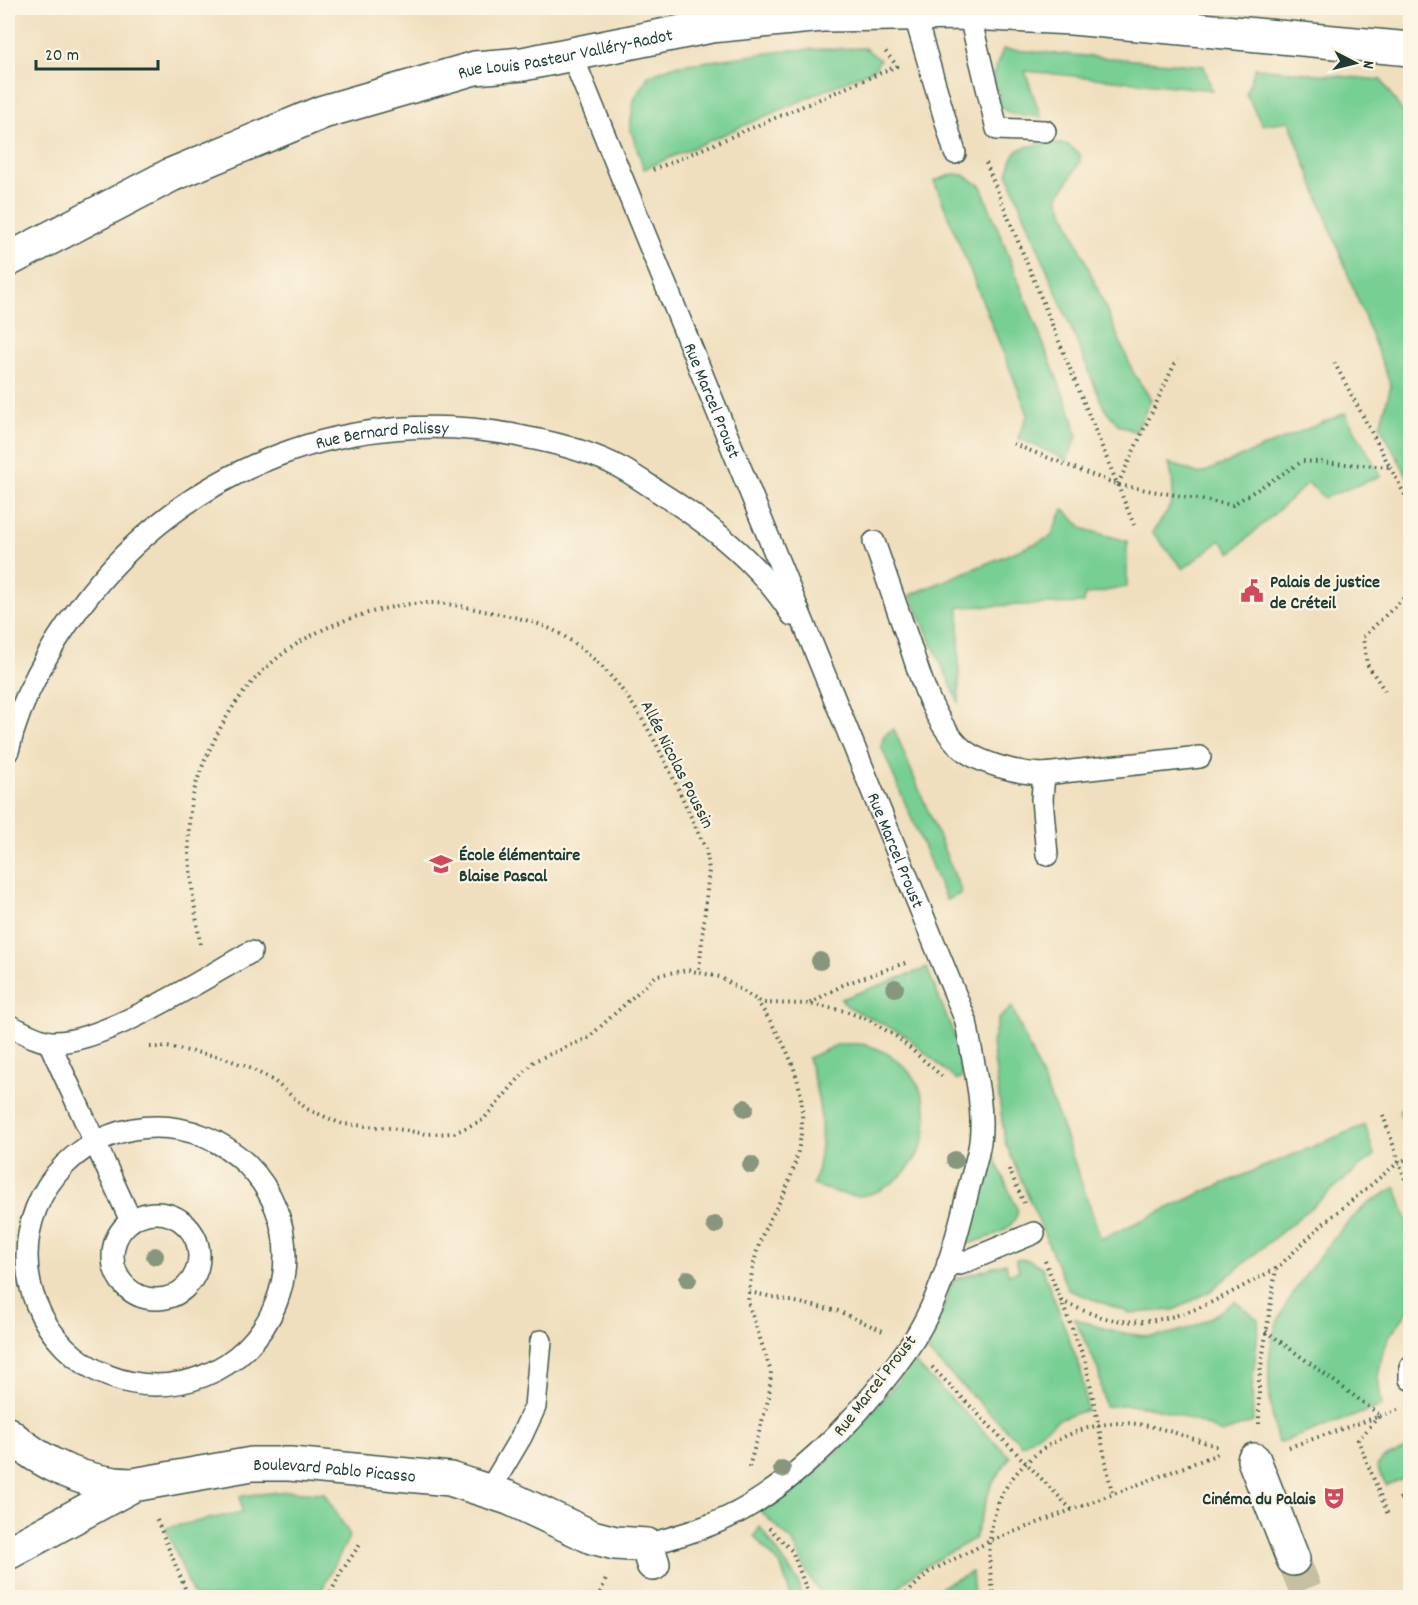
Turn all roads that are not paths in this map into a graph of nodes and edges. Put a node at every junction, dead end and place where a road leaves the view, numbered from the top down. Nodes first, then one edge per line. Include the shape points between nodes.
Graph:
1 (914, 13) junction
2 (969, 13) junction
3 (1410, 49) edge
4 (571, 53) junction
5 (1045, 131) dead end
6 (955, 153) dead end
7 (8, 260) edge
8 (874, 542) dead end
9 (818, 657) junction
10 (8, 750) edge
11 (1200, 757) dead end
12 (1044, 774) junction
13 (1047, 855) dead end
14 (252, 952) dead end
15 (8, 1025) edge
16 (49, 1042) junction
17 (97, 1142) junction
18 (131, 1221) junction
19 (1034, 1233) dead end
20 (948, 1262) junction
21 (541, 1341) dead end
22 (1410, 1368) edge
23 (1410, 1379) edge
24 (8, 1434) edge
25 (1241, 1455) road end
26 (133, 1485) junction
27 (489, 1491) junction
28 (8, 1553) edge
29 (650, 1555) joint
30 (1293, 1559) tunnel mouth

1 - 2 street, Rue Louis Pasteur Valléry-Radot
1 - 4 street, Rue Louis Pasteur Valléry-Radot via 822,15 711,26
1 - 6 lane
2 - 3 street, Rue Louis Pasteur Valléry-Radot via 1072,18
2 - 5 lane via 997,129
4 - 7 street, Rue Louis Pasteur Valléry-Radot via 523,64 475,68 323,112 171,176
4 - 9 lane, Rue Marcel Proust
8 - 12 lane via 938,719 960,747 991,764 1024,774
9 - 10 lane, Rue Bernard Palissy via 784,602 737,549 622,468 555,443 487,429 416,426 346,434 279,454 214,484 156,524 105,573 63,630 30,692
9 - 20 lane, Rue Marcel Proust via 966,1021 979,1105 980,1141
11 - 12 lane
12 - 13 lane
14 - 16 lane via 100,1032
15 - 16 lane
16 - 17 lane
17 - 17 lane via 117,1132 146,1127 175,1128 203,1135 229,1149 251,1168 268,1191 280,1218 286,1246 277,1304 245,1351 222,1369 166,1386 109,1378 84,1365 61,1346 44,1322 27,1267 28,1238 35,1210 68,1161
17 - 18 lane
18 - 18 lane via 119,1234 113,1249 114,1266 121,1282 133,1293 149,1299 166,1299 181,1292 193,1280 199,1264 198,1247 191,1231 179,1220 163,1214 146,1214
19 - 20 lane via 960,1264
20 - 29 lane, Rue Marcel Proust via 937,1293 909,1346 851,1418 803,1469 749,1506
21 - 27 lane via 535,1407 522,1437
22 - 23 lane
24 - 26 street via 30,1453 92,1482
25 - 30 street
26 - 27 street, Boulevard Pablo Picasso via 242,1465 290,1464 450,1479
26 - 28 street, Boulevard Pablo Picasso
27 - 29 street, Boulevard Pablo Picasso via 592,1537

